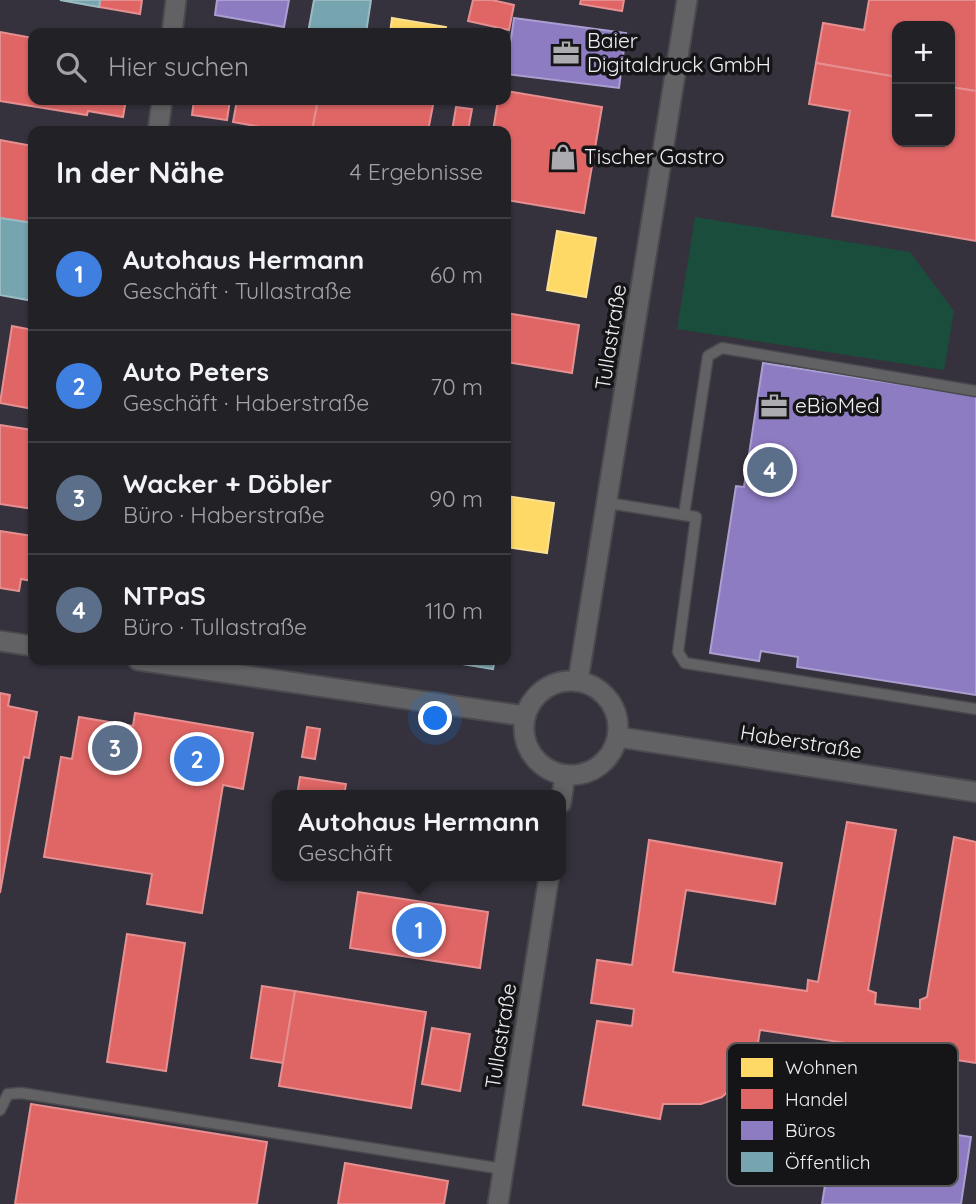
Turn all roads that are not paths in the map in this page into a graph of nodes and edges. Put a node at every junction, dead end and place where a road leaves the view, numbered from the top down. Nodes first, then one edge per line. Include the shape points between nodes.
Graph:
1 (176, 0) edge
2 (687, 0) edge
3 (173, 28) edge
4 (161, 105) edge
5 (159, 126) edge
6 (976, 391) edge
7 (608, 503) junction
8 (684, 515) junction
9 (0, 641) edge
10 (28, 645) edge
11 (173, 665) edge
12 (578, 681) junction
13 (976, 709) edge
14 (525, 716) junction
15 (618, 737) junction
16 (565, 775) junction
17 (563, 790) edge
18 (976, 792) edge
19 (548, 881) edge
20 (0, 1110) edge
21 (503, 1169) junction
22 (498, 1204) edge

1 - 3 street
2 - 7 street, Tullastraße
4 - 5 street
6 - 8 lane via 722,348 708,356
7 - 8 lane
7 - 12 street, Tullastraße
8 - 13 lane via 696,517 678,652 685,663
9 - 10 street
11 - 14 street
12 - 14 street via 547,687
12 - 15 street via 609,698 617,715
14 - 16 street via 524,737 533,756 548,769
15 - 16 street via 609,757 597,768
15 - 18 street, Haberstraße
16 - 17 street
19 - 21 street, Tullastraße
20 - 21 lane via 8,1094 21,1093
21 - 22 street, Tullastraße

